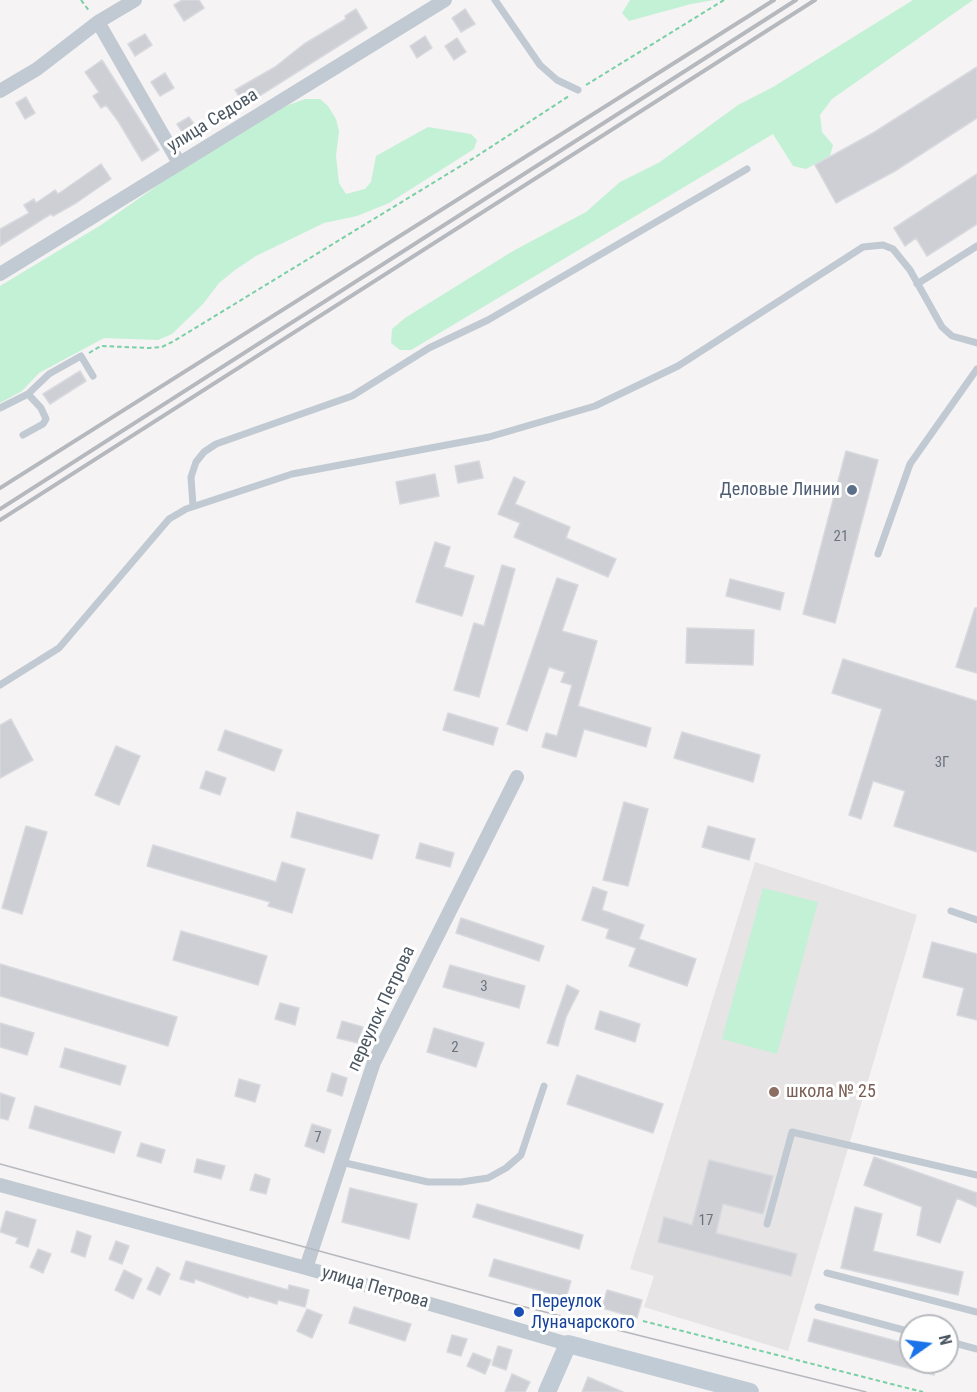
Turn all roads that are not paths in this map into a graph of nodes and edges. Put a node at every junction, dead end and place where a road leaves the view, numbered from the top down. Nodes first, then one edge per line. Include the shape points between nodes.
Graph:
1 (135, 0) edge
2 (444, 0) edge
3 (495, 0) edge
4 (99, 21) junction
5 (578, 90) road end
6 (0, 91) edge
7 (179, 163) junction
8 (747, 169) dead end
9 (977, 246) edge
10 (0, 274) edge
11 (917, 284) junction
12 (977, 343) edge
13 (977, 369) edge
14 (93, 376) dead end
15 (28, 394) junction
16 (0, 408) edge
17 (23, 435) dead end
18 (193, 506) junction
19 (878, 554) dead end
20 (0, 685) edge
21 (517, 777) dead end
22 (951, 911) dead end
23 (977, 920) edge
24 (544, 1086) dead end
25 (341, 1162) junction
26 (977, 1175) edge
27 (0, 1185) edge
28 (767, 1224) dead end
29 (306, 1268) junction
30 (827, 1274) dead end
31 (818, 1307) dead end
32 (977, 1312) edge
33 (899, 1329) edge
34 (568, 1344) junction
35 (959, 1344) edge
36 (977, 1349) edge
37 (547, 1392) edge
38 (750, 1392) edge

1 - 4 street
2 - 7 street, улица Седова
3 - 5 lane via 540,65 557,80
4 - 6 street via 37,69
4 - 7 street
7 - 10 street, улица Седова
8 - 18 lane via 488,320 429,348 352,396 216,444 196,462 191,477
9 - 11 lane
11 - 12 lane via 942,327 952,336
11 - 18 lane via 893,249 883,245 863,247 678,366 595,406 489,436 292,474
13 - 19 lane via 909,464
14 - 15 lane via 81,356 49,374
15 - 16 lane
15 - 17 lane via 46,419
18 - 20 lane via 169,519 59,648
21 - 25 street, переулок Петрова via 374,1062
22 - 23 lane
24 - 25 lane via 520,1155 488,1178 428,1182
25 - 29 street, переулок Петрова
26 - 28 lane via 792,1132
27 - 29 street, улица Петрова
29 - 34 street, улица Петрова
30 - 32 lane
31 - 33 lane
34 - 37 street
34 - 38 street, улица Петрова
35 - 36 lane

